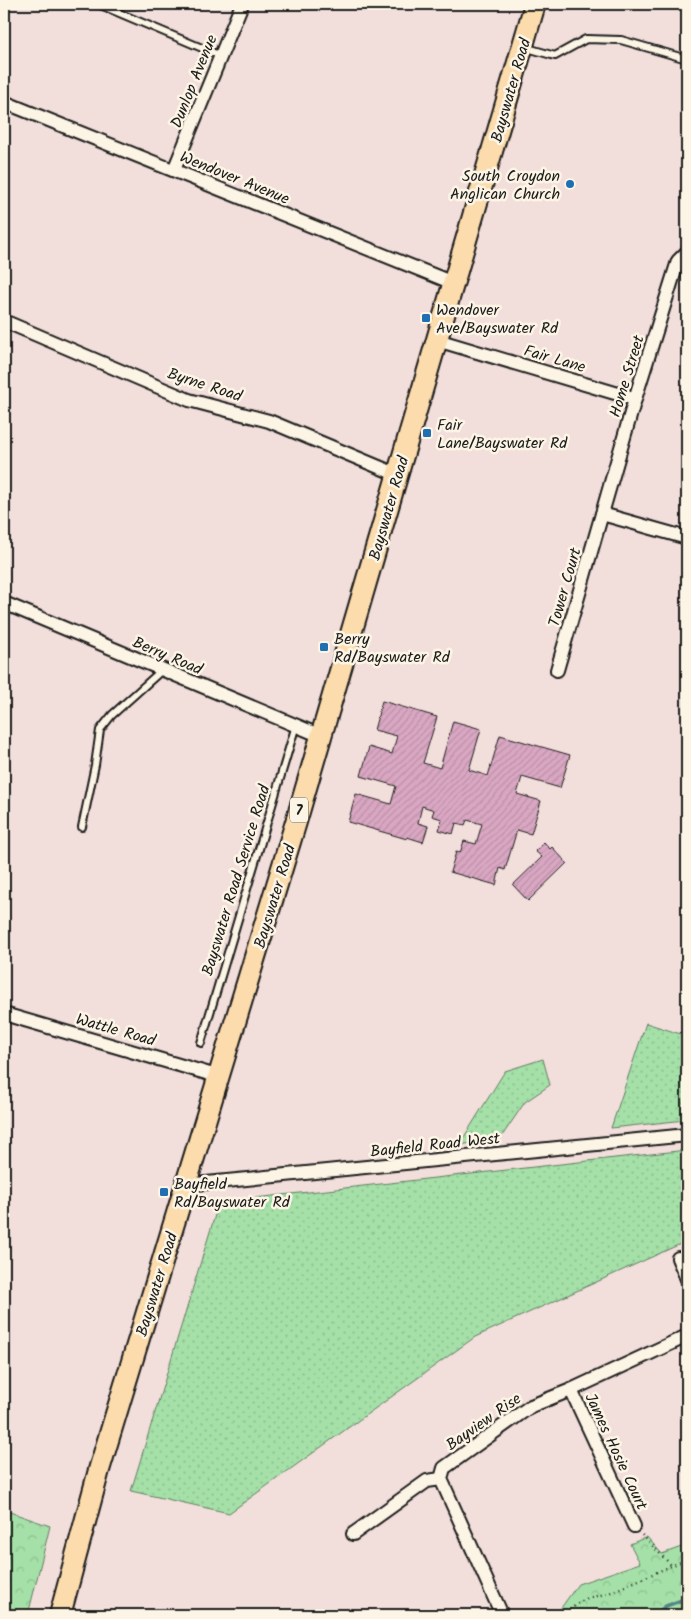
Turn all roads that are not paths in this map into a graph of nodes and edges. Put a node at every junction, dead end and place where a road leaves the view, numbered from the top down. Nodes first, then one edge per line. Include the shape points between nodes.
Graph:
1 (98, 4) edge
2 (242, 4) edge
3 (535, 4) edge
4 (522, 46) junction
5 (221, 56) junction
6 (687, 59) edge
7 (687, 94) edge
8 (687, 100) edge
9 (4, 102) edge
10 (174, 170) junction
11 (687, 252) edge
12 (454, 283) junction
13 (4, 321) edge
14 (437, 340) junction
15 (635, 399) junction
16 (398, 475) junction
17 (602, 514) junction
18 (687, 538) edge
19 (4, 602) edge
20 (162, 670) junction
21 (557, 670) dead end
22 (296, 725) junction
23 (321, 736) junction
24 (82, 827) dead end
25 (4, 1014) edge
26 (201, 1044) dead end
27 (220, 1076) junction
28 (687, 1135) edge
29 (186, 1185) junction
30 (678, 1258) dead end
31 (687, 1279) edge
32 (687, 1336) edge
33 (571, 1390) junction
34 (441, 1479) junction
35 (634, 1526) road end
36 (353, 1534) dead end
37 (60, 1615) edge
38 (502, 1615) edge

1 - 5 lane
2 - 5 street, Dunlop Avenue
3 - 4 main road, Bayswater Road / 7
4 - 6 lane via 555,56 586,39 621,40
4 - 12 main road, Bayswater Road / 7
5 - 10 street, Dunlop Avenue
7 - 8 lane
9 - 10 street, Wendover Avenue
10 - 12 street, Wendover Avenue
11 - 15 street, Home Street via 678,261
12 - 14 main road, Bayswater Road / 7
13 - 16 street, Byrne Road via 189,400 269,421
14 - 15 street, Fair Lane
14 - 16 main road, Bayswater Road / 7
15 - 17 street, Home Street
16 - 23 main road, Bayswater Road / 7
17 - 18 street
17 - 21 street, Tower Court
19 - 20 street, Berry Road
20 - 22 street, Berry Road
20 - 24 lane via 100,730
22 - 23 street, Berry Road
22 - 26 lane, Bayswater Road Service Road
23 - 27 main road, Bayswater Road / 7
25 - 27 street, Wattle Road
27 - 29 main road, Bayswater Road / 7
28 - 29 street, Bayfield Road West
29 - 37 main road, Bayswater Road / 7
30 - 31 street
32 - 33 street, Bayview Rise
33 - 34 street, Bayview Rise via 523,1411 450,1463 444,1468
33 - 35 street, James Hosie Court
34 - 36 street via 427,1481
34 - 38 street

